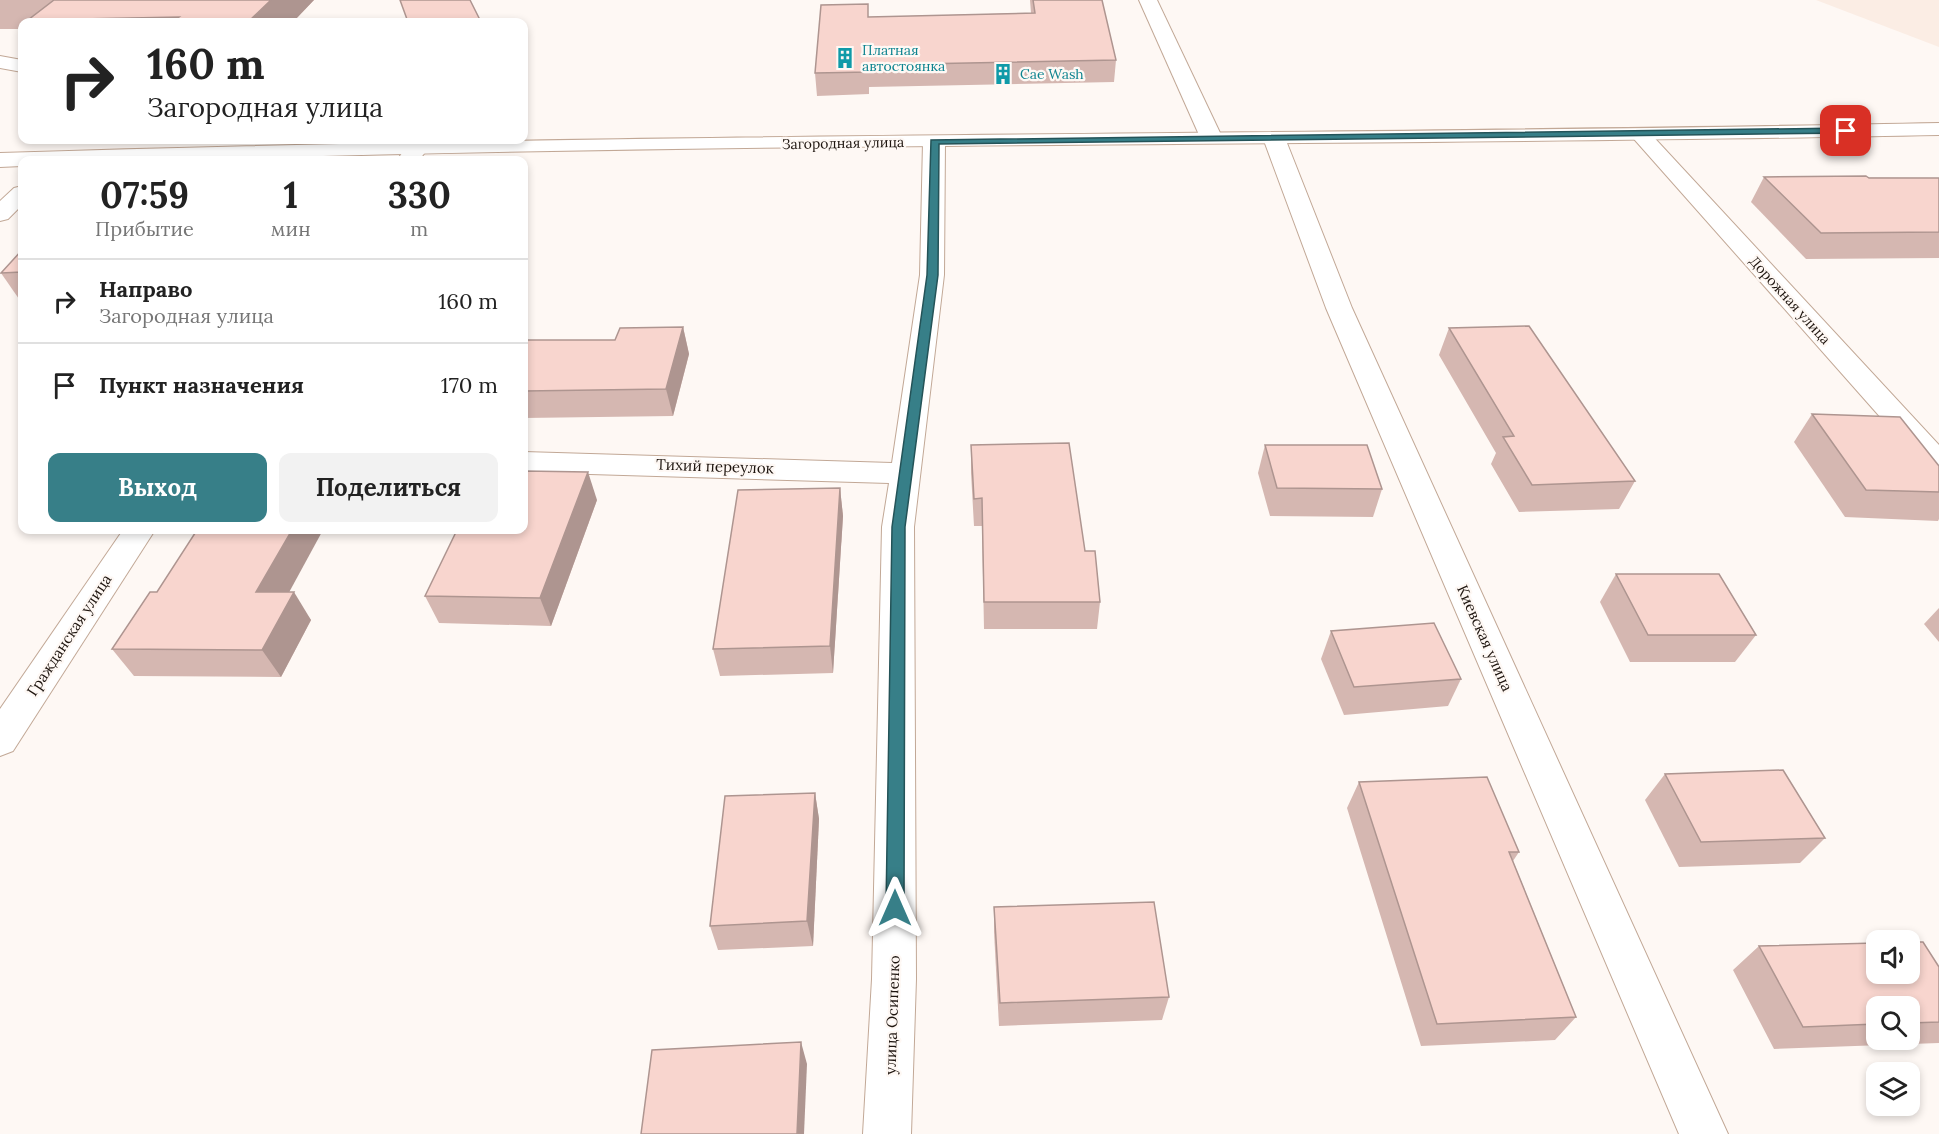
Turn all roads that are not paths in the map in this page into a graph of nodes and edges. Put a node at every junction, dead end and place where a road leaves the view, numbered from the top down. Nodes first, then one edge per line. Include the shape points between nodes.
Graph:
1 (1148, 0) edge
2 (0, 62) edge
3 (18, 65) edge
4 (1938, 129) edge
5 (1641, 135) junction
6 (1210, 137) junction
7 (1274, 138) junction
8 (934, 142) junction
9 (304, 145) edge
10 (412, 155) edge
11 (112, 156) edge
12 (0, 160) edge
13 (18, 160) edge
14 (18, 197) edge
15 (0, 214) edge
16 (528, 462) edge
17 (1939, 464) edge
18 (906, 473) junction
19 (136, 534) edge
20 (0, 740) edge
21 (886, 1134) edge
22 (1704, 1134) edge

1 - 6 street
2 - 3 street
4 - 5 street, Загородная улица
5 - 7 street, Загородная улица
5 - 17 street, Дорожная улица
6 - 7 street, Загородная улица
6 - 8 street, Загородная улица
7 - 22 street, Киевская улица via 1339,308
8 - 10 street, Загородная улица
8 - 18 street, улица Осипенко via 932,275
9 - 10 street, Загородная улица
9 - 11 street, Загородная улица
12 - 13 street, Загородная улица
14 - 15 street
16 - 18 street, Тихий переулок
18 - 21 street, улица Осипенко via 898,527 894,979
19 - 20 street, Гражданская улица

